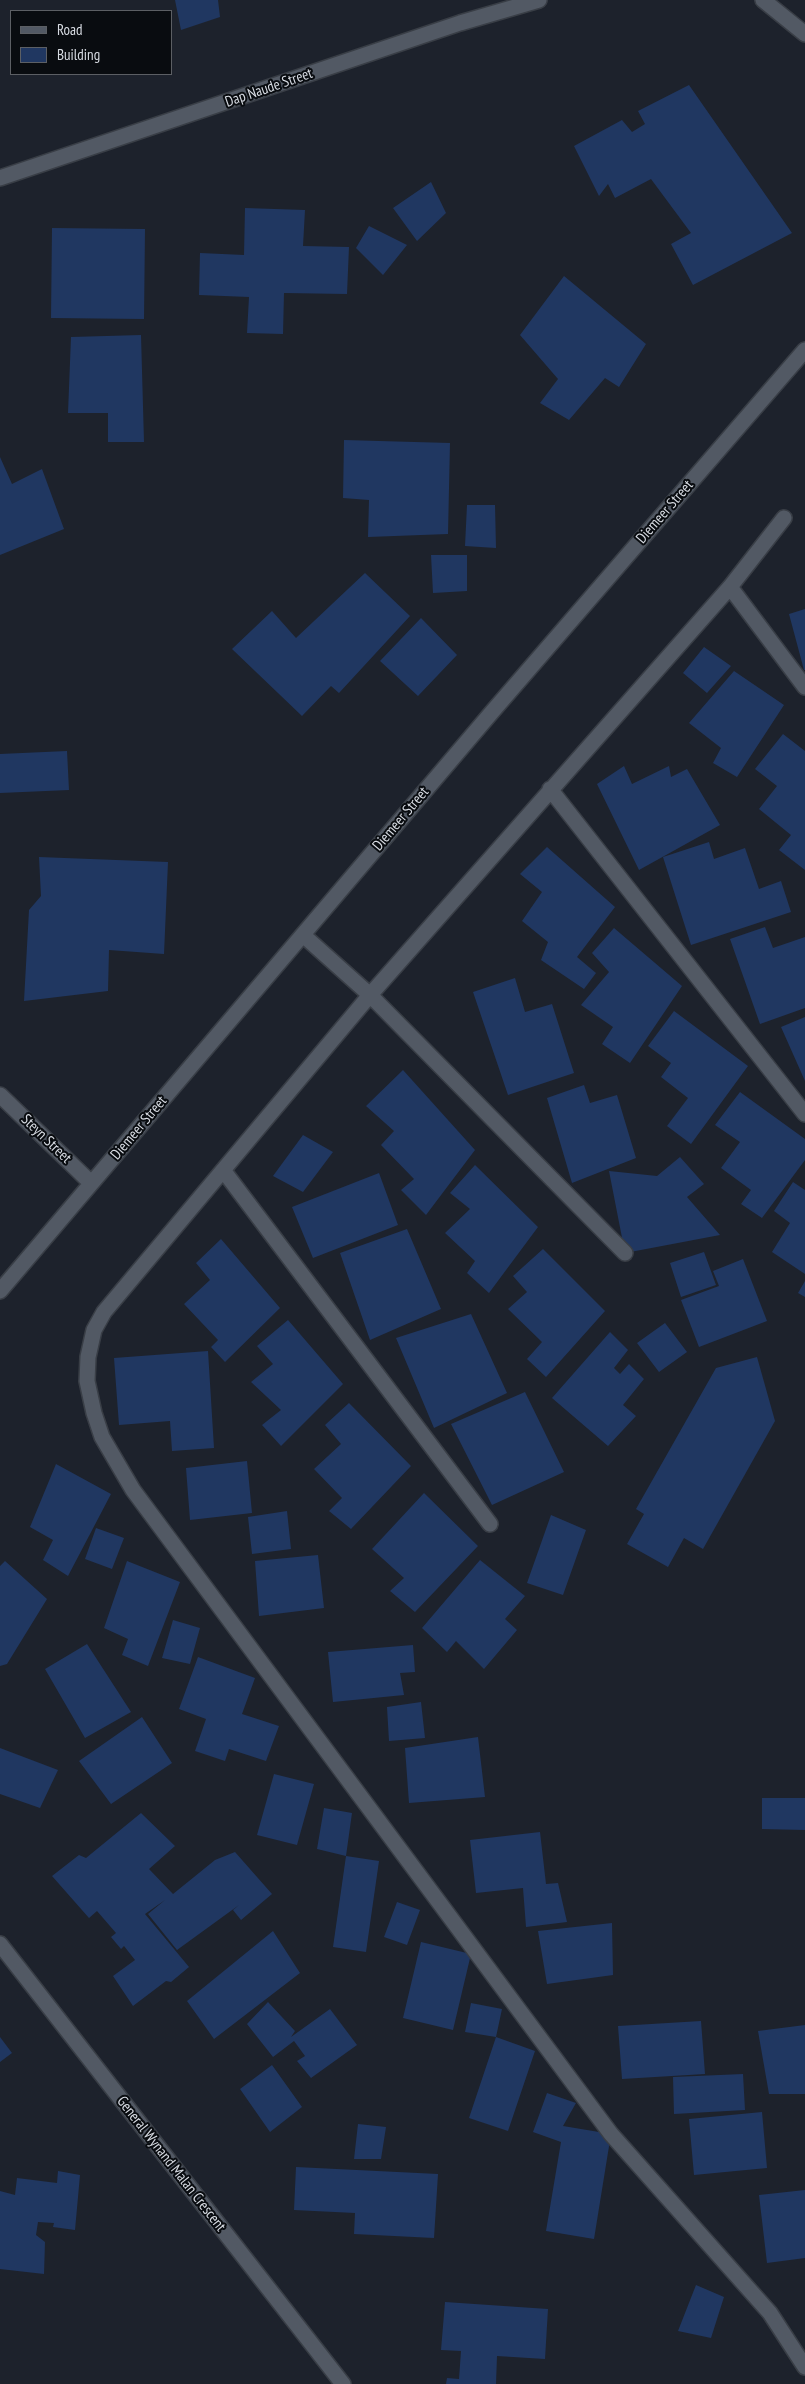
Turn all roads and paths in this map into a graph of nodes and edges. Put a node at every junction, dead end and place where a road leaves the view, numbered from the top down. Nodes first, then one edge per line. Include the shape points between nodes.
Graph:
1 (539, 0) edge
2 (764, 0) edge
3 (805, 34) edge
4 (0, 178) edge
5 (805, 350) edge
6 (784, 518) dead end
7 (730, 587) junction
8 (805, 687) edge
9 (550, 789) junction
10 (303, 935) junction
11 (370, 995) junction
12 (0, 1095) edge
13 (805, 1114) edge
14 (223, 1170) junction
15 (91, 1183) junction
16 (625, 1253) dead end
17 (0, 1291) edge
18 (490, 1524) dead end
19 (0, 1944) edge
20 (805, 2367) edge
21 (343, 2384) edge

1 - 4 street, Dap Naude Street via 460,23
2 - 3 street
5 - 10 street, Diemeer Street
6 - 7 street
7 - 8 street
7 - 9 street
9 - 11 street
9 - 13 street
10 - 11 street
10 - 15 street, Diemeer Street
11 - 14 street
11 - 16 street
12 - 15 street, Steyn Street
14 - 18 street
14 - 20 street via 104,1312 94,1330 87,1381 102,1436 133,1490 611,2134 770,2313
15 - 17 street, Diemeer Street
19 - 21 street, General Wynand Malan Crescent

